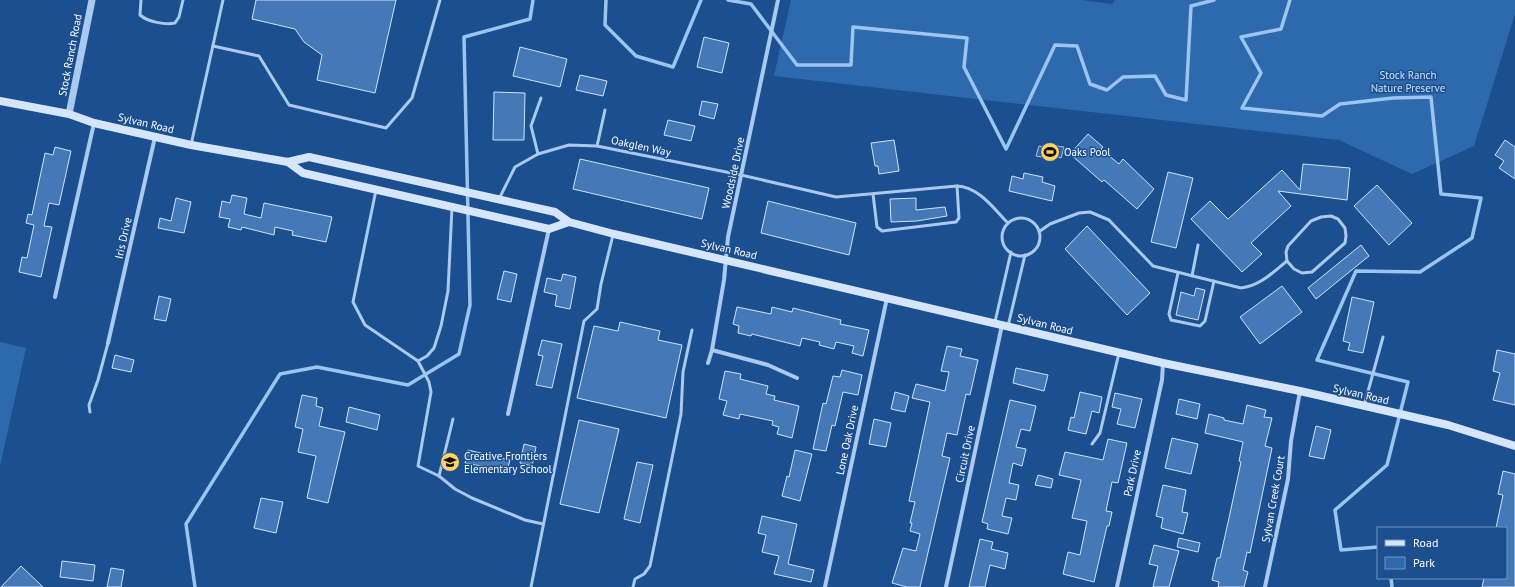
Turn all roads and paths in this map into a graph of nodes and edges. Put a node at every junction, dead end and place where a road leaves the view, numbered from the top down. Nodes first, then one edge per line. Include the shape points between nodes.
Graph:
1 (92, 0) edge
2 (141, 0) edge
3 (183, 0) edge
4 (223, 0) edge
5 (440, 0) edge
6 (778, 0) edge
7 (213, 46) junction
8 (541, 98) dead end
9 (0, 101) edge
10 (605, 110) dead end
11 (69, 114) junction
12 (94, 123) junction
13 (155, 136) junction
14 (191, 144) junction
15 (597, 146) junction
16 (538, 154) junction
17 (288, 162) junction
18 (741, 175) junction
19 (957, 186) junction
20 (376, 189) junction
21 (873, 194) junction
22 (499, 200) junction
23 (456, 208) junction
24 (569, 222) junction
25 (1008, 223) junction
26 (549, 228) junction
27 (1040, 231) junction
28 (614, 234) junction
29 (1198, 245) dead end
30 (1011, 252) junction
31 (1025, 255) junction
32 (726, 259) junction
33 (1287, 261) junction
34 (1178, 273) junction
35 (1192, 276) junction
36 (1214, 282) junction
37 (55, 297) dead end
38 (888, 298) junction
39 (1002, 325) junction
40 (692, 330) dead end
41 (1383, 337) dead end
42 (108, 343) joint
43 (712, 350) junction
44 (1119, 353) junction
45 (418, 361) junction
46 (708, 363) dead end
47 (1163, 363) junction
48 (797, 378) dead end
49 (1300, 391) junction
50 (1364, 406) junction
51 (90, 412) dead end
52 (508, 414) dead end
53 (453, 419) dead end
54 (1092, 444) dead end
55 (1515, 446) edge
56 (439, 476) junction
57 (544, 524) junction
58 (531, 587) edge
59 (633, 587) edge
60 (825, 587) edge
61 (946, 587) edge
62 (1117, 587) edge
63 (1265, 587) edge

1 - 11 street, Stock Ranch Road
2 - 3 lane via 140,15 144,19 170,24 179,18
4 - 7 lane
5 - 7 lane via 412,98 386,128 289,105 260,56
6 - 18 street, Woodside Drive
7 - 14 lane
8 - 16 lane via 531,126
9 - 11 main road, Sylvan Road
10 - 15 lane
11 - 12 main road, Sylvan Road
12 - 13 main road, Sylvan Road
12 - 37 street
13 - 14 main road, Sylvan Road
13 - 42 street, Iris Drive
14 - 17 main road, Sylvan Road
15 - 16 lane, Oakglen Way via 569,145
15 - 18 lane, Oakglen Way
16 - 22 lane, Oakglen Way via 515,167
17 - 20 main road, Sylvan Road via 303,173
17 - 22 main road, Sylvan Road via 309,157
18 - 21 lane, Oakglen Way via 836,197
18 - 32 street, Woodside Drive
19 - 21 lane, Oakglen Way
19 - 21 lane via 959,218 956,222 882,231 877,227
19 - 25 lane via 975,190
20 - 23 main road, Sylvan Road
20 - 45 lane via 353,302 366,325
22 - 24 main road, Sylvan Road via 554,212
23 - 26 main road, Sylvan Road
23 - 45 lane via 442,326 434,348
24 - 26 main road, Sylvan Road
24 - 28 main road, Sylvan Road
25 - 27 lane via 1015,218 1027,218
25 - 30 lane via 1002,238
26 - 52 street
27 - 31 lane via 1036,249
27 - 34 lane via 1050,224 1079,213 1090,212 1100,215 1109,220 1153,266
28 - 32 main road, Sylvan Road
28 - 57 lane via 597,309 584,321
29 - 35 lane
30 - 31 lane
30 - 39 lane
31 - 39 lane
32 - 38 main road, Sylvan Road
32 - 43 street, Woodside Drive
33 - 33 lane via 1294,269 1312,272 1345,243 1345,228 1338,219 1331,216 1321,216 1311,221 1288,246
33 - 36 lane via 1250,287 1241,288
34 - 35 lane
34 - 36 lane via 1169,314 1171,320 1200,326 1205,321
35 - 36 lane
38 - 39 main road, Sylvan Road
38 - 60 street, Lone Oak Drive
39 - 44 main road, Sylvan Road
39 - 61 street, Circuit Drive
40 - 59 lane via 683,372 681,414 650,566 644,574 635,579
41 - 50 lane
42 - 51 lane via 89,405
43 - 46 street, Woodside Drive
43 - 48 street via 768,365
44 - 47 main road, Sylvan Road
44 - 54 lane via 1100,433
45 - 56 lane via 431,392 418,466
47 - 49 main road, Sylvan Road
47 - 62 street, Park Drive via 1162,380
49 - 50 main road, Sylvan Road
49 - 63 street, Sylvan Creek Court via 1291,441 1288,479
50 - 55 main road, Sylvan Road via 1448,425
53 - 56 lane
56 - 57 lane via 472,498 525,520
57 - 58 lane

